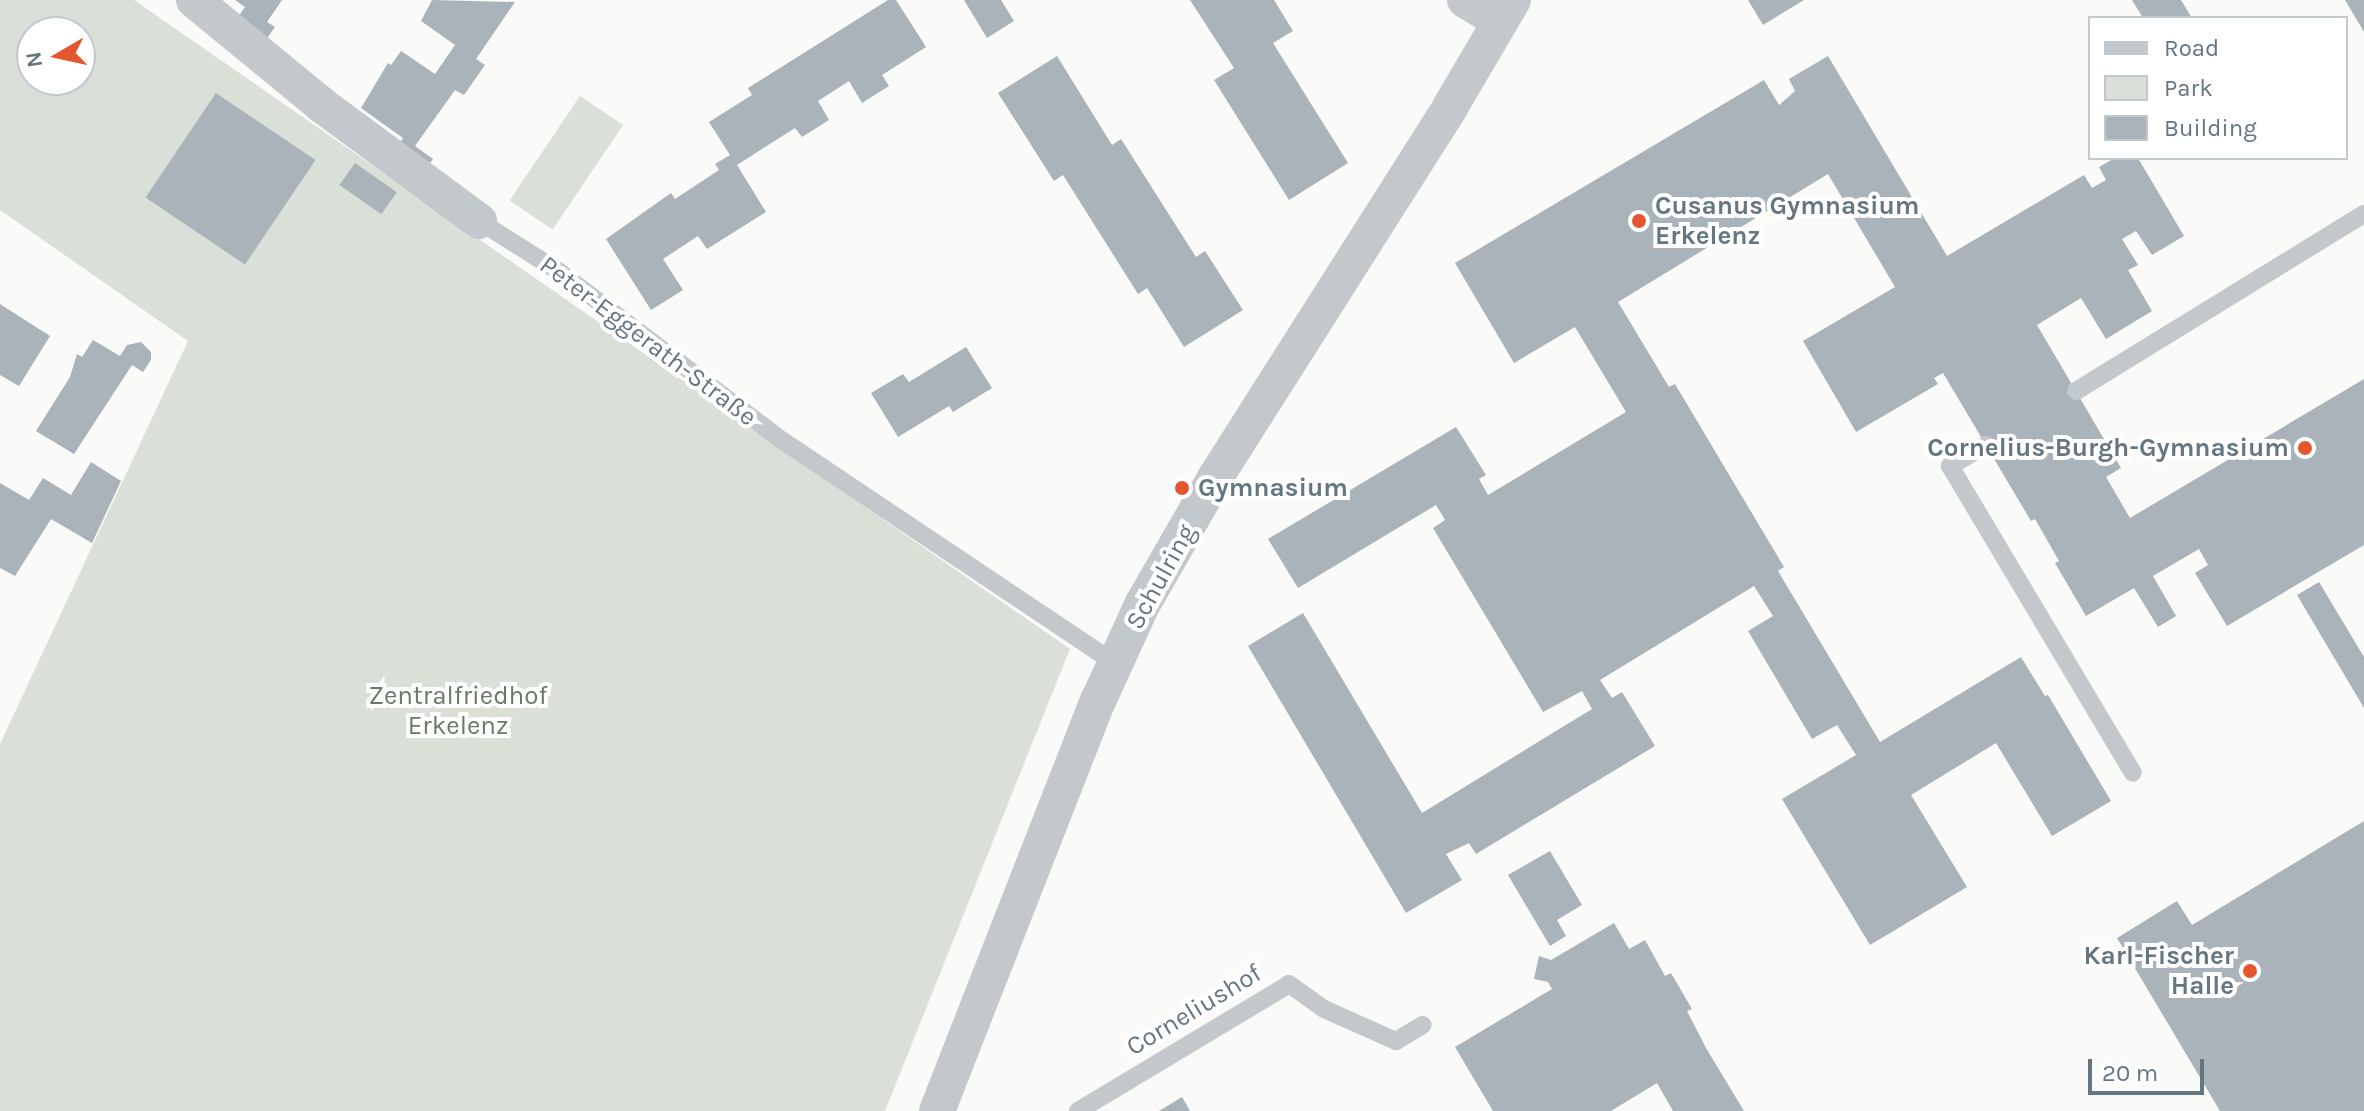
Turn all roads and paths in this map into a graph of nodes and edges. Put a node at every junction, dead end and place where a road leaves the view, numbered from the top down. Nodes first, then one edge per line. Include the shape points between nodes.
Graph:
1 (194, 0) edge
2 (1465, 0) edge
3 (1506, 10) edge
4 (2364, 214) edge
5 (479, 221) joint
6 (2076, 391) dead end
7 (1986, 445) dead end
8 (1116, 664) junction
9 (2133, 773) dead end
10 (1423, 1025) dead end
11 (937, 1111) edge
12 (1078, 1111) edge

1 - 5 street, Peter-Eggerath-Straße via 323,106
2 - 3 street
3 - 8 street, Schulring via 1215,478 1142,605
4 - 6 lane
5 - 8 lane, Peter-Eggerath-Straße via 558,271 783,441
7 - 9 lane via 1950,466
8 - 11 street, Schulring
10 - 12 lane, Corneliushof via 1396,1041 1324,1009 1289,984

